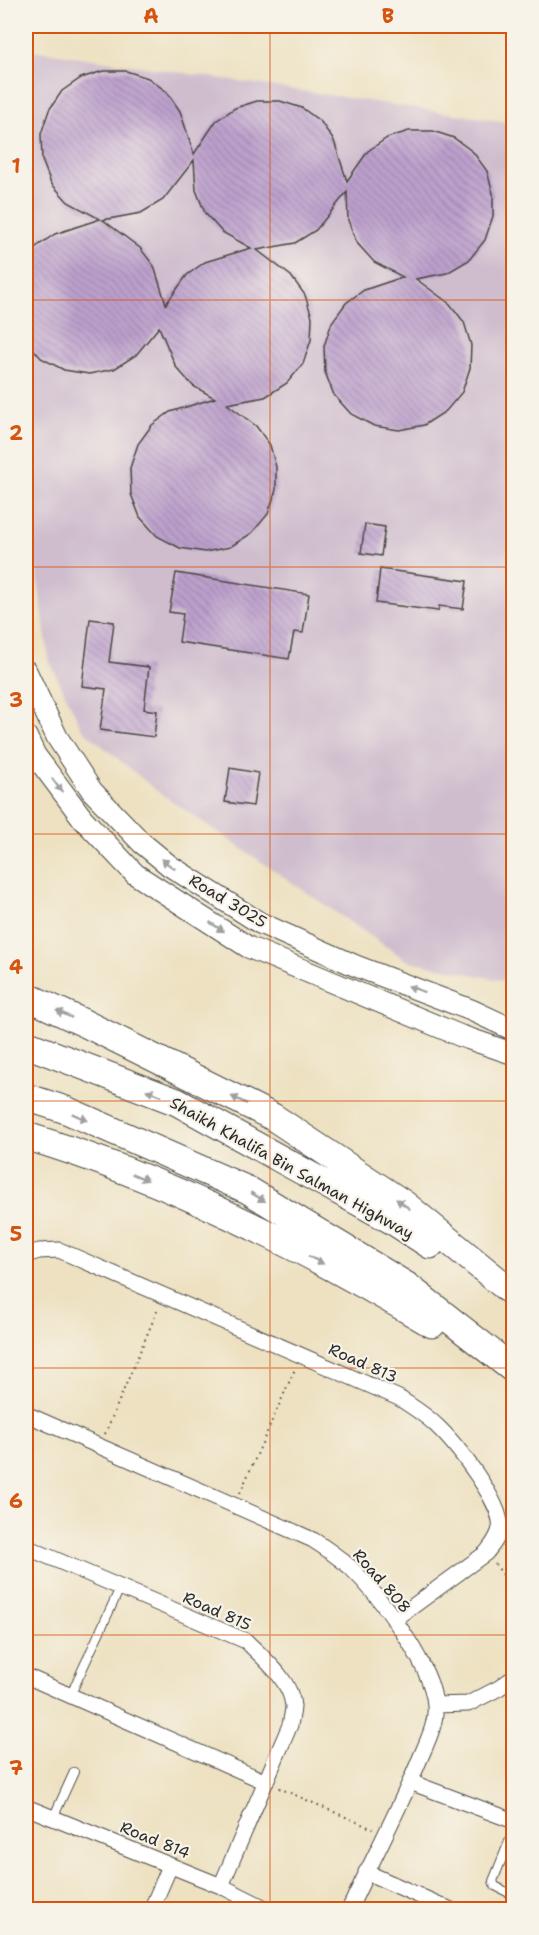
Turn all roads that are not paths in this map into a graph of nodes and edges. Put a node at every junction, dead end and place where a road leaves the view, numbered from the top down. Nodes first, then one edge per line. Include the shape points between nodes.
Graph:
1 (26, 671) edge
2 (26, 736) edge
3 (260, 923) junction
4 (248, 946) junction
5 (26, 996) edge
6 (445, 1000) junction
7 (435, 1025) junction
8 (513, 1030) edge
9 (26, 1044) edge
10 (509, 1052) edge
11 (26, 1097) edge
12 (26, 1136) edge
13 (26, 1255) edge
14 (513, 1294) edge
15 (513, 1300) edge
16 (513, 1371) edge
17 (26, 1414) edge
18 (26, 1547) edge
19 (120, 1588) junction
20 (394, 1620) junction
21 (26, 1676) edge
22 (513, 1677) edge
23 (70, 1696) junction
24 (435, 1705) junction
25 (74, 1772) dead end
26 (266, 1782) junction
27 (410, 1782) junction
28 (26, 1807) edge
29 (53, 1818) junction
30 (513, 1821) edge
31 (513, 1829) edge
32 (170, 1866) junction
33 (366, 1872) junction
34 (221, 1886) junction
35 (513, 1894) edge
36 (243, 1904) edge
37 (151, 1910) edge
38 (269, 1910) edge
39 (349, 1910) edge
40 (451, 1910) edge
41 (509, 1910) edge

3 -> 1 street, Road 3025 via 170,866 92,791 57,737
2 -> 4 street, Road 3025 via 35,755 82,819 135,874
3 - 4 street
6 -> 3 street, Road 3025
4 - 7 street, Road 3025
14 -> 5 highway via 404,1204 273,1117
6 - 7 street
6 - 8 street, Road 3025
7 - 10 street, Road 3025
8 - 10 street
15 -> 9 highway, Shaikh Khalifa Bin Salman Highway via 393,1221 177,1102
11 -> 16 highway via 66,1110 248,1190 407,1286
12 -> 16 highway via 78,1152 207,1204 365,1284
13 - 20 street, Road 813 via 59,1250 399,1398 448,1437 491,1497 500,1527 486,1552
17 - 20 street, Road 808 via 300,1532 362,1579
18 - 19 street, Road 815
19 - 23 lane
19 - 26 street, Road 815 via 246,1641 272,1666 293,1705 290,1725
20 - 24 street, Road 808 via 430,1684
21 - 23 street
22 - 24 street via 468,1704
23 - 26 street
24 - 27 street, Road 808 via 433,1728
25 - 29 lane
26 - 34 street, Road 815
27 - 30 street
27 - 33 street, Road 808
28 - 29 street, Road 814
29 - 32 street, Road 814
31 - 35 lane via 493,1881 498,1888
32 - 34 street, Road 814
32 - 37 street
33 - 39 street, Road 808
33 - 40 street
34 - 36 street, Road 814
35 - 41 lane
36 - 38 street, Road 814

